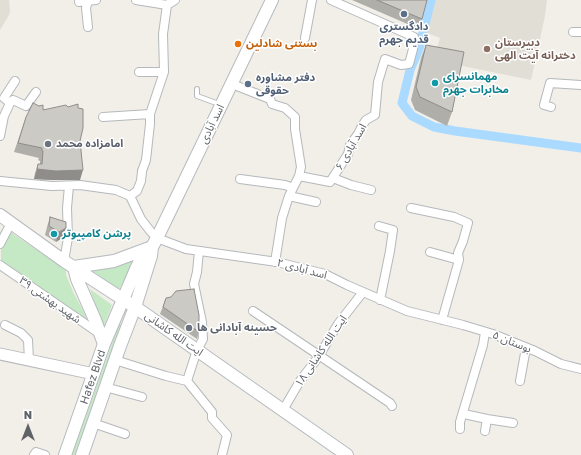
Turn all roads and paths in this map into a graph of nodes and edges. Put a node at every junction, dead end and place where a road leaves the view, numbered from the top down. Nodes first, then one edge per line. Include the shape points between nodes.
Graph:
1 (96, 0) edge
2 (136, 0) edge
3 (175, 0) edge
4 (272, 0) edge
5 (312, 0) edge
6 (331, 0) edge
7 (145, 1) edge
8 (166, 5) junction
9 (88, 27) dead end
10 (305, 38) dead end
11 (139, 72) dead end
12 (164, 72) junction
13 (15, 81) dead end
14 (232, 84) junction
15 (581, 84) edge
16 (197, 89) dead end
17 (36, 92) dead end
18 (10, 103) junction
19 (221, 105) junction
20 (551, 107) dead end
21 (150, 114) junction
22 (103, 117) dead end
23 (0, 136) edge
24 (299, 176) junction
25 (333, 178) junction
26 (240, 179) dead end
27 (0, 181) edge
28 (69, 186) junction
29 (293, 188) junction
30 (371, 190) dead end
31 (130, 196) junction
32 (289, 196) junction
33 (316, 202) dead end
34 (411, 208) dead end
35 (0, 215) edge
36 (11, 223) junction
37 (378, 226) dead end
38 (154, 242) junction
39 (0, 244) edge
40 (199, 251) junction
41 (430, 252) dead end
42 (460, 260) junction
43 (275, 262) junction
44 (69, 264) junction
45 (0, 265) edge
46 (363, 292) junction
47 (123, 299) junction
48 (380, 300) junction
49 (135, 307) junction
50 (253, 311) dead end
51 (442, 320) junction
52 (5, 325) dead end
53 (485, 332) junction
54 (102, 339) junction
55 (526, 348) junction
56 (197, 350) junction
57 (0, 354) edge
58 (319, 356) junction
59 (115, 360) junction
60 (29, 361) junction
61 (581, 369) edge
62 (94, 374) junction
63 (187, 381) junction
64 (520, 381) dead end
65 (106, 387) junction
66 (142, 397) dead end
67 (392, 406) dead end
68 (283, 410) junction
69 (464, 414) junction
70 (487, 419) junction
71 (93, 423) junction
72 (513, 423) dead end
73 (460, 429) dead end
74 (485, 431) dead end
75 (125, 434) dead end
76 (85, 454) edge
77 (34, 455) edge
78 (45, 455) edge
79 (65, 455) edge
80 (222, 455) edge
81 (347, 455) edge

1 - 9 street via 83,2
2 - 7 street
3 - 8 street
4 - 14 main road, اسد آبادی
5 - 10 street
6 - 25 street, اسد آبادی ۶ via 414,37 409,64 401,65 385,59 378,82 375,115 366,120
7 - 8 street
8 - 12 street
11 - 12 street
12 - 21 street
13 - 18 street via 4,98
14 - 19 main road, اسد آبادی
14 - 24 street via 270,99 272,104 285,108 295,117 301,166
15 - 20 street via 550,83 544,105
16 - 19 lane via 197,96
17 - 18 street via 26,106 13,100
18 - 23 street
19 - 38 main road, اسد آبادی
21 - 22 street
21 - 31 street via 146,160 137,191
24 - 25 street, اسد آبادی ۶ via 330,182
24 - 29 street
25 - 30 street
26 - 29 street
27 - 28 street
28 - 31 street via 111,189
28 - 44 street
29 - 32 street
31 - 38 street
32 - 33 street
32 - 43 street via 282,218
34 - 42 street via 454,217 468,223 458,253
35 - 36 main road, ایت الله کاشانی
36 - 39 street
36 - 44 main road, ایت الله کاشانی
37 - 48 street via 393,230
38 - 40 street, اسد آبادی ۲
38 - 44 main road via 114,261
38 - 47 main road, اسد آبادی via 144,253
38 - 49 main road, اسد آبادی
40 - 43 street, اسد آبادی ۲
40 - 56 street via 198,272 194,284 203,339
41 - 42 street
42 - 51 street
43 - 46 street, اسد آبادی ۲ via 325,274
44 - 47 main road, ایت الله کاشانی
44 - 54 main road
45 - 54 street, شهید بهشتی ۳۹
46 - 48 street, اسد آبادی ۲
46 - 58 street, ایت الله کاشانی ۱۸ via 338,324
47 - 49 main road, ایت الله کاشانی
47 - 54 main road, Hafez Blvd
48 - 51 street, اسد آبادی ۲ via 407,311
49 - 56 main road, ایت الله کاشانی
49 - 59 main road, Hafez Blvd
50 - 58 street
51 - 53 street, بوستان ۵
52 - 60 street via 21,333 28,340
53 - 55 street, بوستان ۵
53 - 69 street
54 - 62 main road, Hafez Blvd
55 - 61 street, بوستان ۵ via 561,364
55 - 64 street
56 - 63 street
56 - 68 main road, ایت الله کاشانی
57 - 60 street
58 - 67 street
58 - 68 street, ایت الله کاشانی ۱۸
59 - 63 street
59 - 65 main road, Hafez Blvd
60 - 62 street
62 - 79 main road, Hafez Blvd
63 - 80 street via 212,412 212,418 228,435
65 - 66 street
65 - 71 main road, Hafez Blvd
68 - 81 main road, ایت الله کاشانی
69 - 70 street
69 - 73 street
70 - 72 street
70 - 74 street
71 - 75 street
71 - 76 main road, Hafez Blvd
77 - 78 street via 36,452

